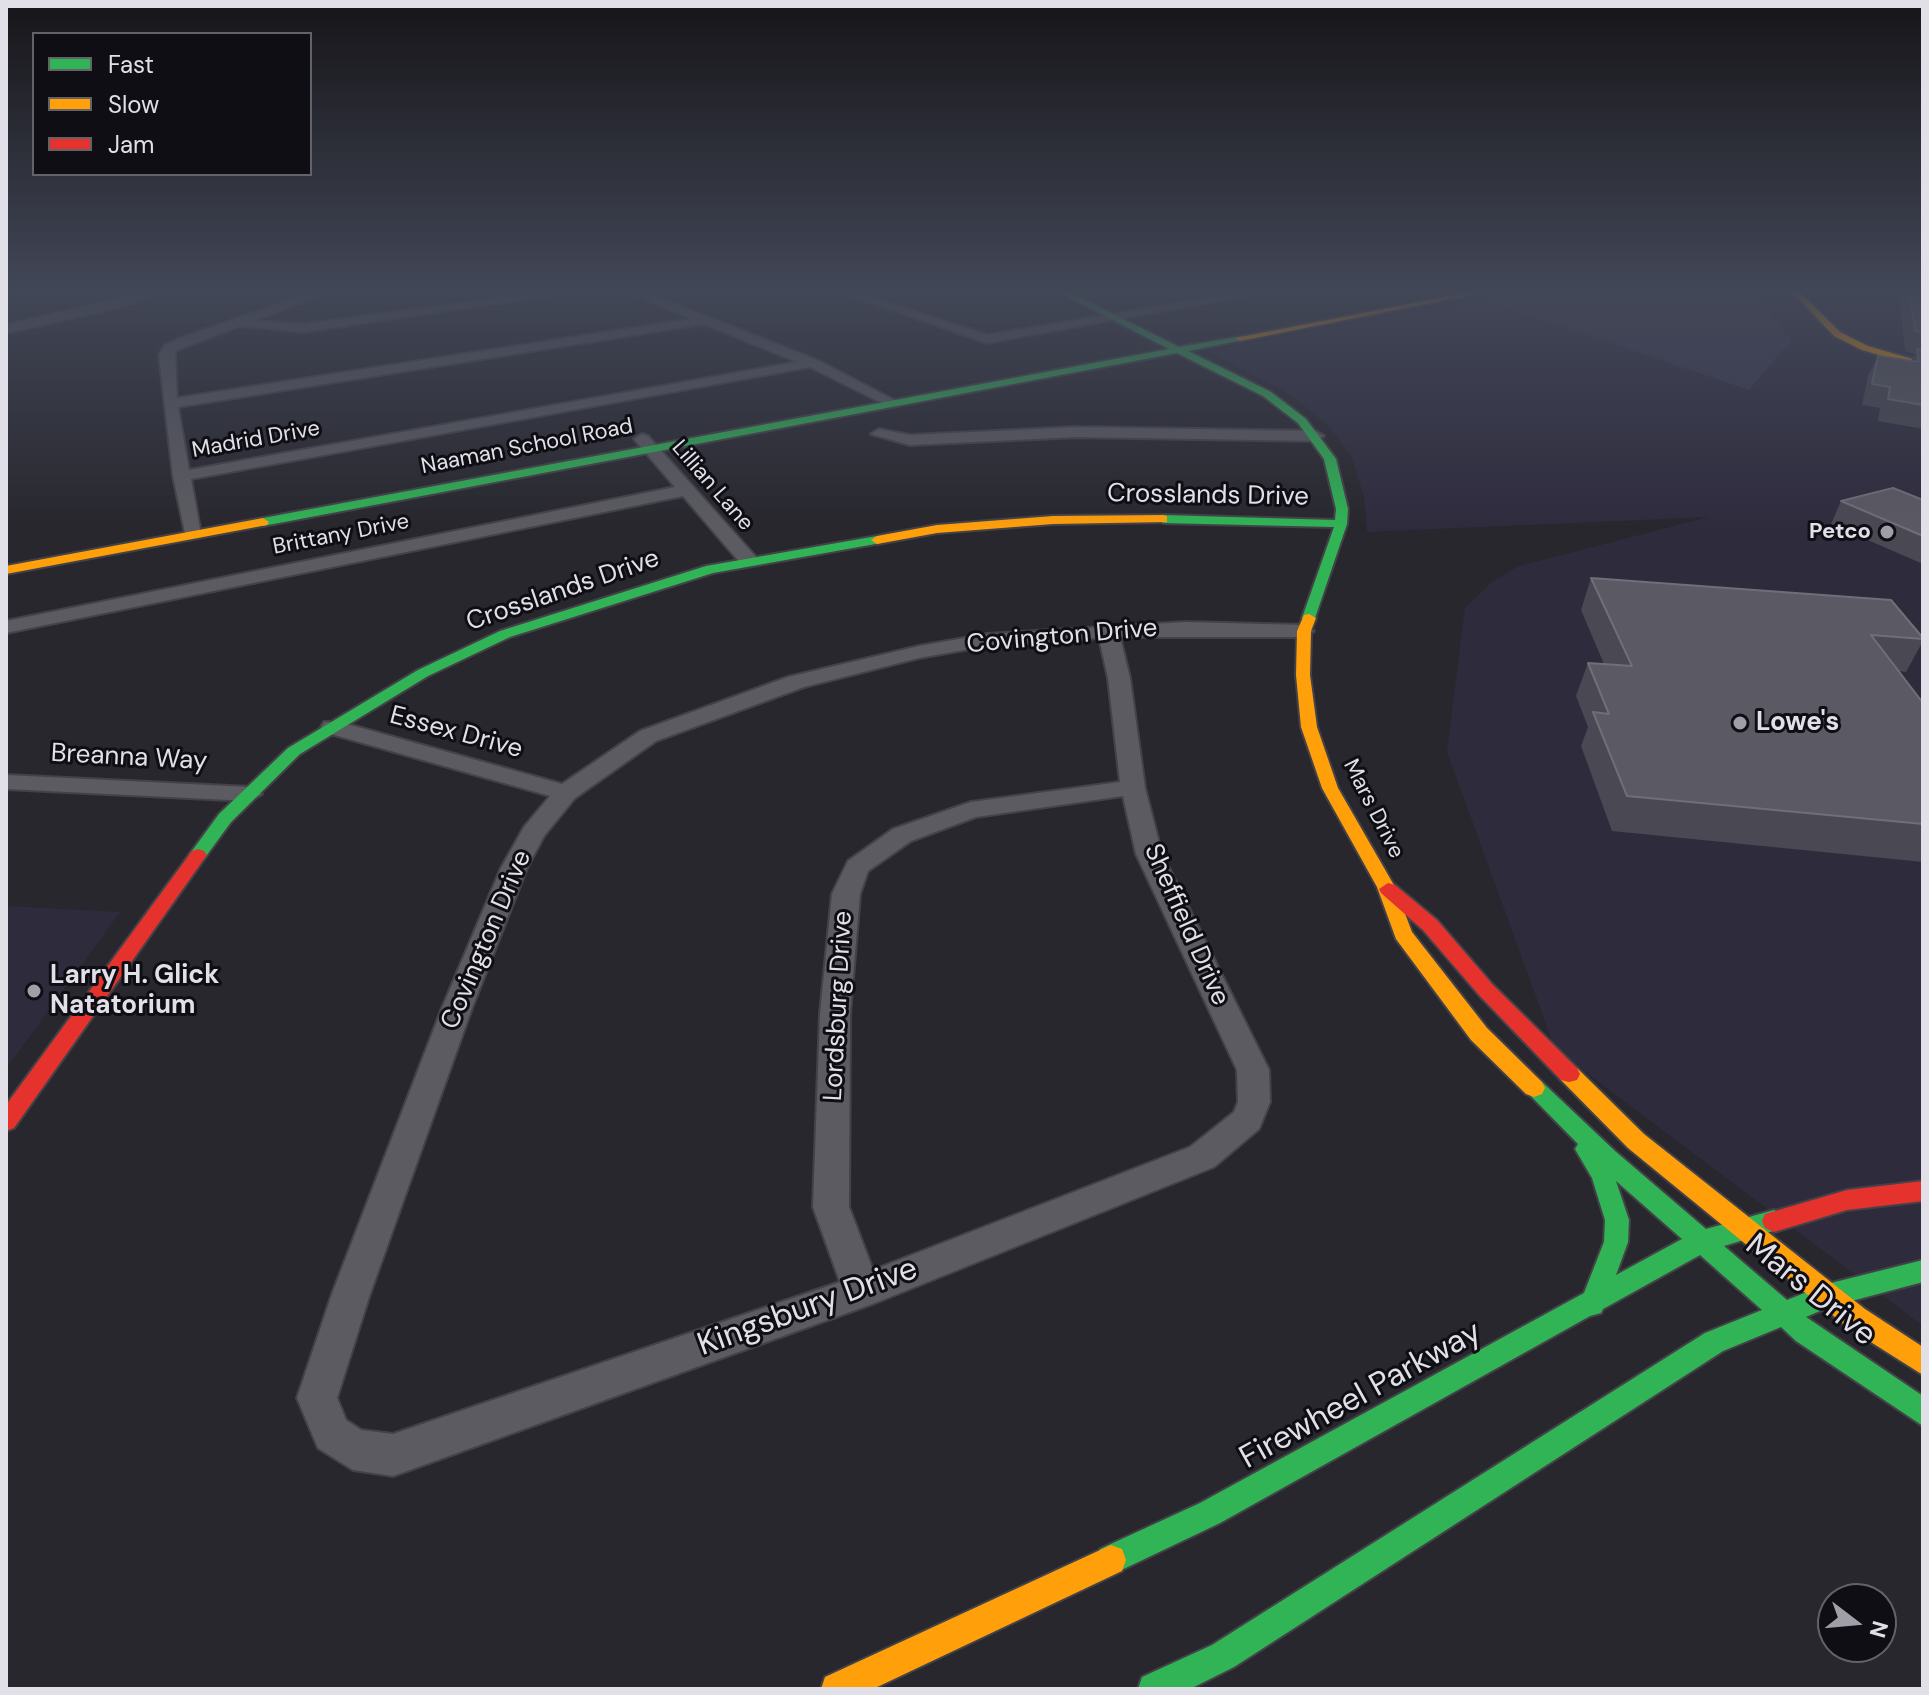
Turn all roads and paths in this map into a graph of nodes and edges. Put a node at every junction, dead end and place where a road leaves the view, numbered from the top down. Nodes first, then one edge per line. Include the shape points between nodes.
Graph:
1 (167, 371) edge
2 (380, 371) edge
3 (767, 371) edge
4 (829, 371) edge
5 (1031, 371) edge
6 (1224, 371) edge
7 (884, 398) junction
8 (170, 404) junction
9 (879, 434) dead end
10 (1316, 436) junction
11 (646, 444) junction
12 (181, 476) junction
13 (686, 490) junction
14 (1341, 524) junction
15 (191, 529) junction
16 (6, 558) edge
17 (749, 561) junction
18 (6, 570) edge
19 (6, 627) edge
20 (1108, 631) junction
21 (1304, 631) junction
22 (332, 727) junction
23 (6, 782) edge
24 (1133, 788) junction
25 (566, 793) junction
26 (250, 794) junction
27 (1386, 887) junction
28 (1247, 1120) joint
29 (6, 1122) edge
30 (1571, 1122) junction
31 (1923, 1191) edge
32 (1742, 1230) junction
33 (1702, 1241) junction
34 (1923, 1271) edge
35 (862, 1291) junction
36 (1827, 1296) junction
37 (1592, 1305) junction
38 (1782, 1312) junction
39 (1923, 1362) edge
40 (1923, 1412) edge
41 (353, 1449) joint
42 (837, 1689) edge
43 (1154, 1689) edge

1 - 8 street
2 - 8 street
3 - 12 street, Madrid Drive
4 - 7 street
5 - 7 street, Naaman School Road
6 - 10 street, Mars Drive via 1267,394
7 - 11 street, Naaman School Road
8 - 12 street
9 - 10 street via 910,440 1077,432
10 - 14 street, Mars Drive via 1335,471
11 - 13 street, Lillian Lane
11 - 15 street, Naaman School Road
12 - 15 street
13 - 17 street, Lillian Lane
13 - 19 street, Brittany Drive
14 - 17 street, Crosslands Drive via 1053,520 937,529
14 - 21 street, Mars Drive
15 - 16 street, Naaman School Road
15 - 18 street, Naaman School Road
17 - 22 street, Crosslands Drive via 600,601 505,634 423,673
20 - 21 street, Covington Drive
20 - 24 street, Sheffield Drive
20 - 25 street, Covington Drive via 987,640 796,682 648,736
21 - 27 street, Mars Drive via 1309,727 1330,788
22 - 25 street, Essex Drive
22 - 26 street, Crosslands Drive via 294,751
23 - 26 street, Breanna Way
24 - 28 street, Sheffield Drive via 1149,854 1253,1070 1254,1102
24 - 35 street, Lordsburg Drive via 971,810 902,835 857,867 846,894 835,1014 831,1207
25 - 41 street, Covington Drive via 533,833 514,868 452,1022 317,1398 332,1434
26 - 29 street, Crosslands Drive via 225,818
27 - 30 street, Mars Drive via 1403,934 1479,1034
27 - 32 street, Mars Drive via 1430,925 1486,990 1636,1141
28 - 35 street, Kingsbury Drive via 1202,1157
30 - 33 street, Mars Drive
30 - 37 street via 1603,1176 1617,1220 1616,1242
31 - 32 street, Firewheel Parkway via 1847,1200
32 - 33 street, Firewheel Parkway
32 - 36 street, Mars Drive
33 - 37 street, Firewheel Parkway
33 - 38 street, Mars Drive
34 - 36 street
35 - 41 street, Kingsbury Drive via 393,1455
36 - 38 street
36 - 39 street, Mars Drive
37 - 42 street, Firewheel Parkway via 1210,1513
38 - 40 street, Mars Drive
38 - 43 street via 1714,1342 1223,1656

